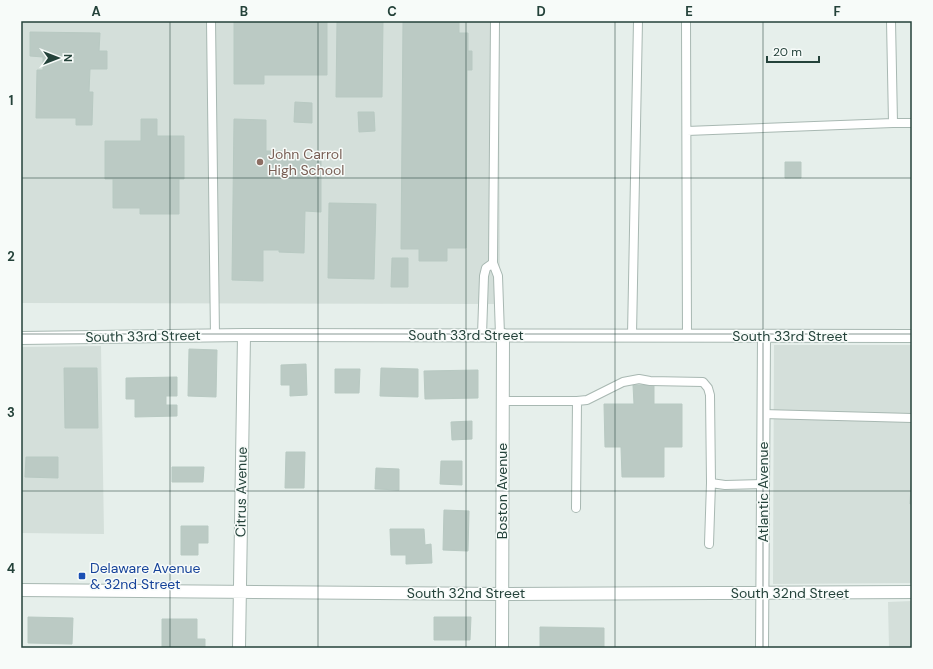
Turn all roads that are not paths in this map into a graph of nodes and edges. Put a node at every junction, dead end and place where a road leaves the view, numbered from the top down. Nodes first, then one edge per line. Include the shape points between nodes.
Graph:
1 (211, 21) edge
2 (495, 21) edge
3 (638, 21) edge
4 (686, 21) edge
5 (892, 21) edge
6 (893, 123) junction
7 (912, 123) edge
8 (687, 131) junction
9 (492, 263) junction
10 (244, 335) junction
11 (482, 335) junction
12 (501, 335) junction
13 (632, 335) junction
14 (214, 336) junction
15 (687, 336) junction
16 (764, 336) junction
17 (912, 336) edge
18 (21, 338) edge
19 (503, 401) junction
20 (577, 401) junction
21 (763, 414) junction
22 (912, 418) edge
23 (711, 483) junction
24 (763, 484) junction
25 (576, 508) dead end
26 (709, 544) dead end
27 (21, 590) edge
28 (239, 592) junction
29 (912, 592) edge
30 (502, 594) junction
31 (762, 594) junction
32 (239, 648) edge
33 (502, 648) edge
34 (762, 648) edge

1 - 14 lane
2 - 9 lane
3 - 13 lane
4 - 8 lane
5 - 6 lane
6 - 7 lane
6 - 8 lane
8 - 15 lane
9 - 11 lane via 486,268 484,276
9 - 12 lane via 498,276
10 - 11 street, South 33rd Street
10 - 14 street, South 33rd Street
10 - 28 street, Citrus Avenue
11 - 12 street, South 33rd Street
12 - 13 street, South 33rd Street
12 - 19 street, Boston Avenue
13 - 15 street, South 33rd Street
14 - 18 street, South 33rd Street
15 - 16 street, South 33rd Street
16 - 17 street, South 33rd Street
16 - 21 street, Atlantic Avenue
19 - 20 lane
19 - 30 street, Boston Avenue
20 - 23 lane via 587,400 623,382 639,379 703,382 710,395
20 - 25 lane
21 - 22 lane
21 - 24 street, Atlantic Avenue
23 - 24 lane via 725,486
23 - 26 lane
24 - 31 street, Atlantic Avenue
27 - 28 street, South 32nd Street
28 - 30 street, South 32nd Street
28 - 32 street, Citrus Avenue
29 - 31 street, South 32nd Street
30 - 31 street, South 32nd Street
30 - 33 street, Boston Avenue
31 - 34 street, Atlantic Avenue

